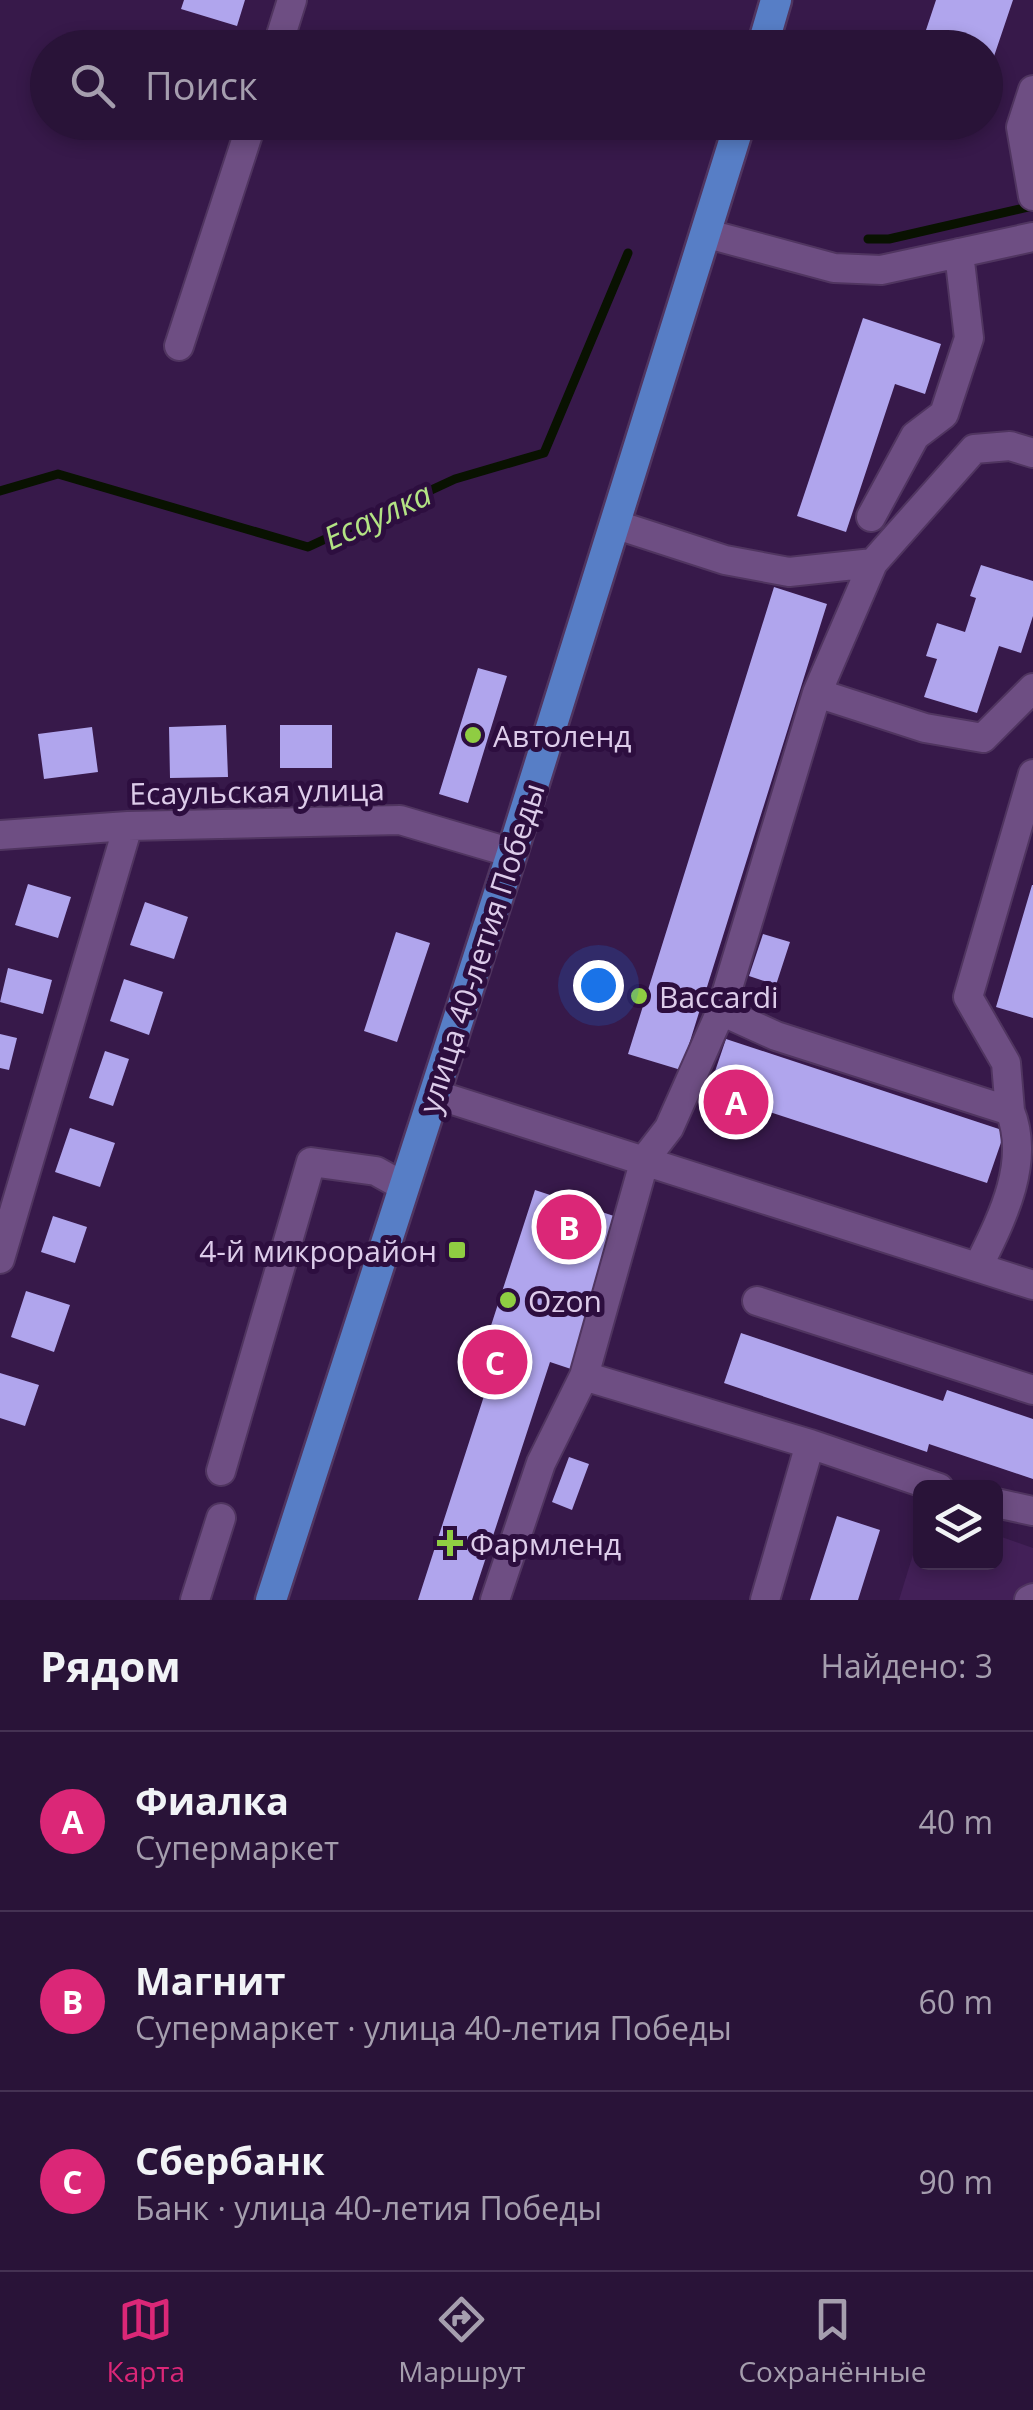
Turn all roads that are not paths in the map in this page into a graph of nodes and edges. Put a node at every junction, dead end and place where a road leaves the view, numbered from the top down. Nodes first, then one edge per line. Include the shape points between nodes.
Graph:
1 (292, 0) edge
2 (776, 0) edge
3 (283, 30) edge
4 (767, 30) edge
5 (1033, 90) edge
6 (246, 140) edge
7 (735, 140) edge
8 (1031, 176) edge
9 (708, 234) junction
10 (1033, 237) edge
11 (958, 254) junction
12 (179, 346) dead end
13 (1033, 452) edge
14 (871, 517) dead end
15 (614, 524) junction
16 (873, 563) junction
17 (1033, 688) edge
18 (817, 693) junction
19 (1033, 774) edge
20 (128, 826) junction
21 (0, 835) edge
22 (512, 853) junction
23 (721, 1011) junction
24 (434, 1094) junction
25 (1010, 1111) junction
26 (645, 1159) junction
27 (403, 1186) junction
28 (0, 1259) edge
29 (978, 1268) junction
30 (1033, 1285) edge
31 (757, 1301) dead end
32 (584, 1376) junction
33 (1033, 1390) edge
34 (810, 1444) junction
35 (221, 1471) dead end
36 (916, 1480) edge
37 (1003, 1505) edge
38 (1033, 1511) edge
39 (221, 1518) dead end
40 (195, 1600) edge
41 (271, 1600) edge
42 (494, 1600) edge
43 (765, 1600) edge

1 - 3 street
2 - 4 main road
5 - 8 street via 1020,127
6 - 12 street
7 - 9 main road, улица 40-летия Победы
9 - 11 street via 834,268 881,270
9 - 15 main road, улица 40-летия Победы
10 - 11 street
11 - 14 street via 970,338 944,414 915,436
13 - 16 street via 1010,446 974,450
15 - 16 street via 725,560 789,572
15 - 22 main road, улица 40-летия Победы
16 - 18 street
17 - 18 street via 983,738 925,728
18 - 23 street
19 - 25 street via 968,997 1006,1064
20 - 21 street, Есаульская улица
20 - 22 street, Есаульская улица via 400,820
20 - 28 street
22 - 24 main road, улица 40-летия Победы
23 - 25 street via 776,1036
23 - 26 street via 670,1128
24 - 26 street
24 - 27 main road, улица 40-летия Победы
25 - 29 street via 1018,1132 1010,1200
26 - 29 street
26 - 32 street
27 - 35 street via 376,1171 311,1162
27 - 41 main road, улица 40-летия Победы
29 - 30 street
31 - 33 street
32 - 34 street
32 - 42 street via 541,1462
34 - 36 street
34 - 43 street
37 - 38 street
39 - 40 street

